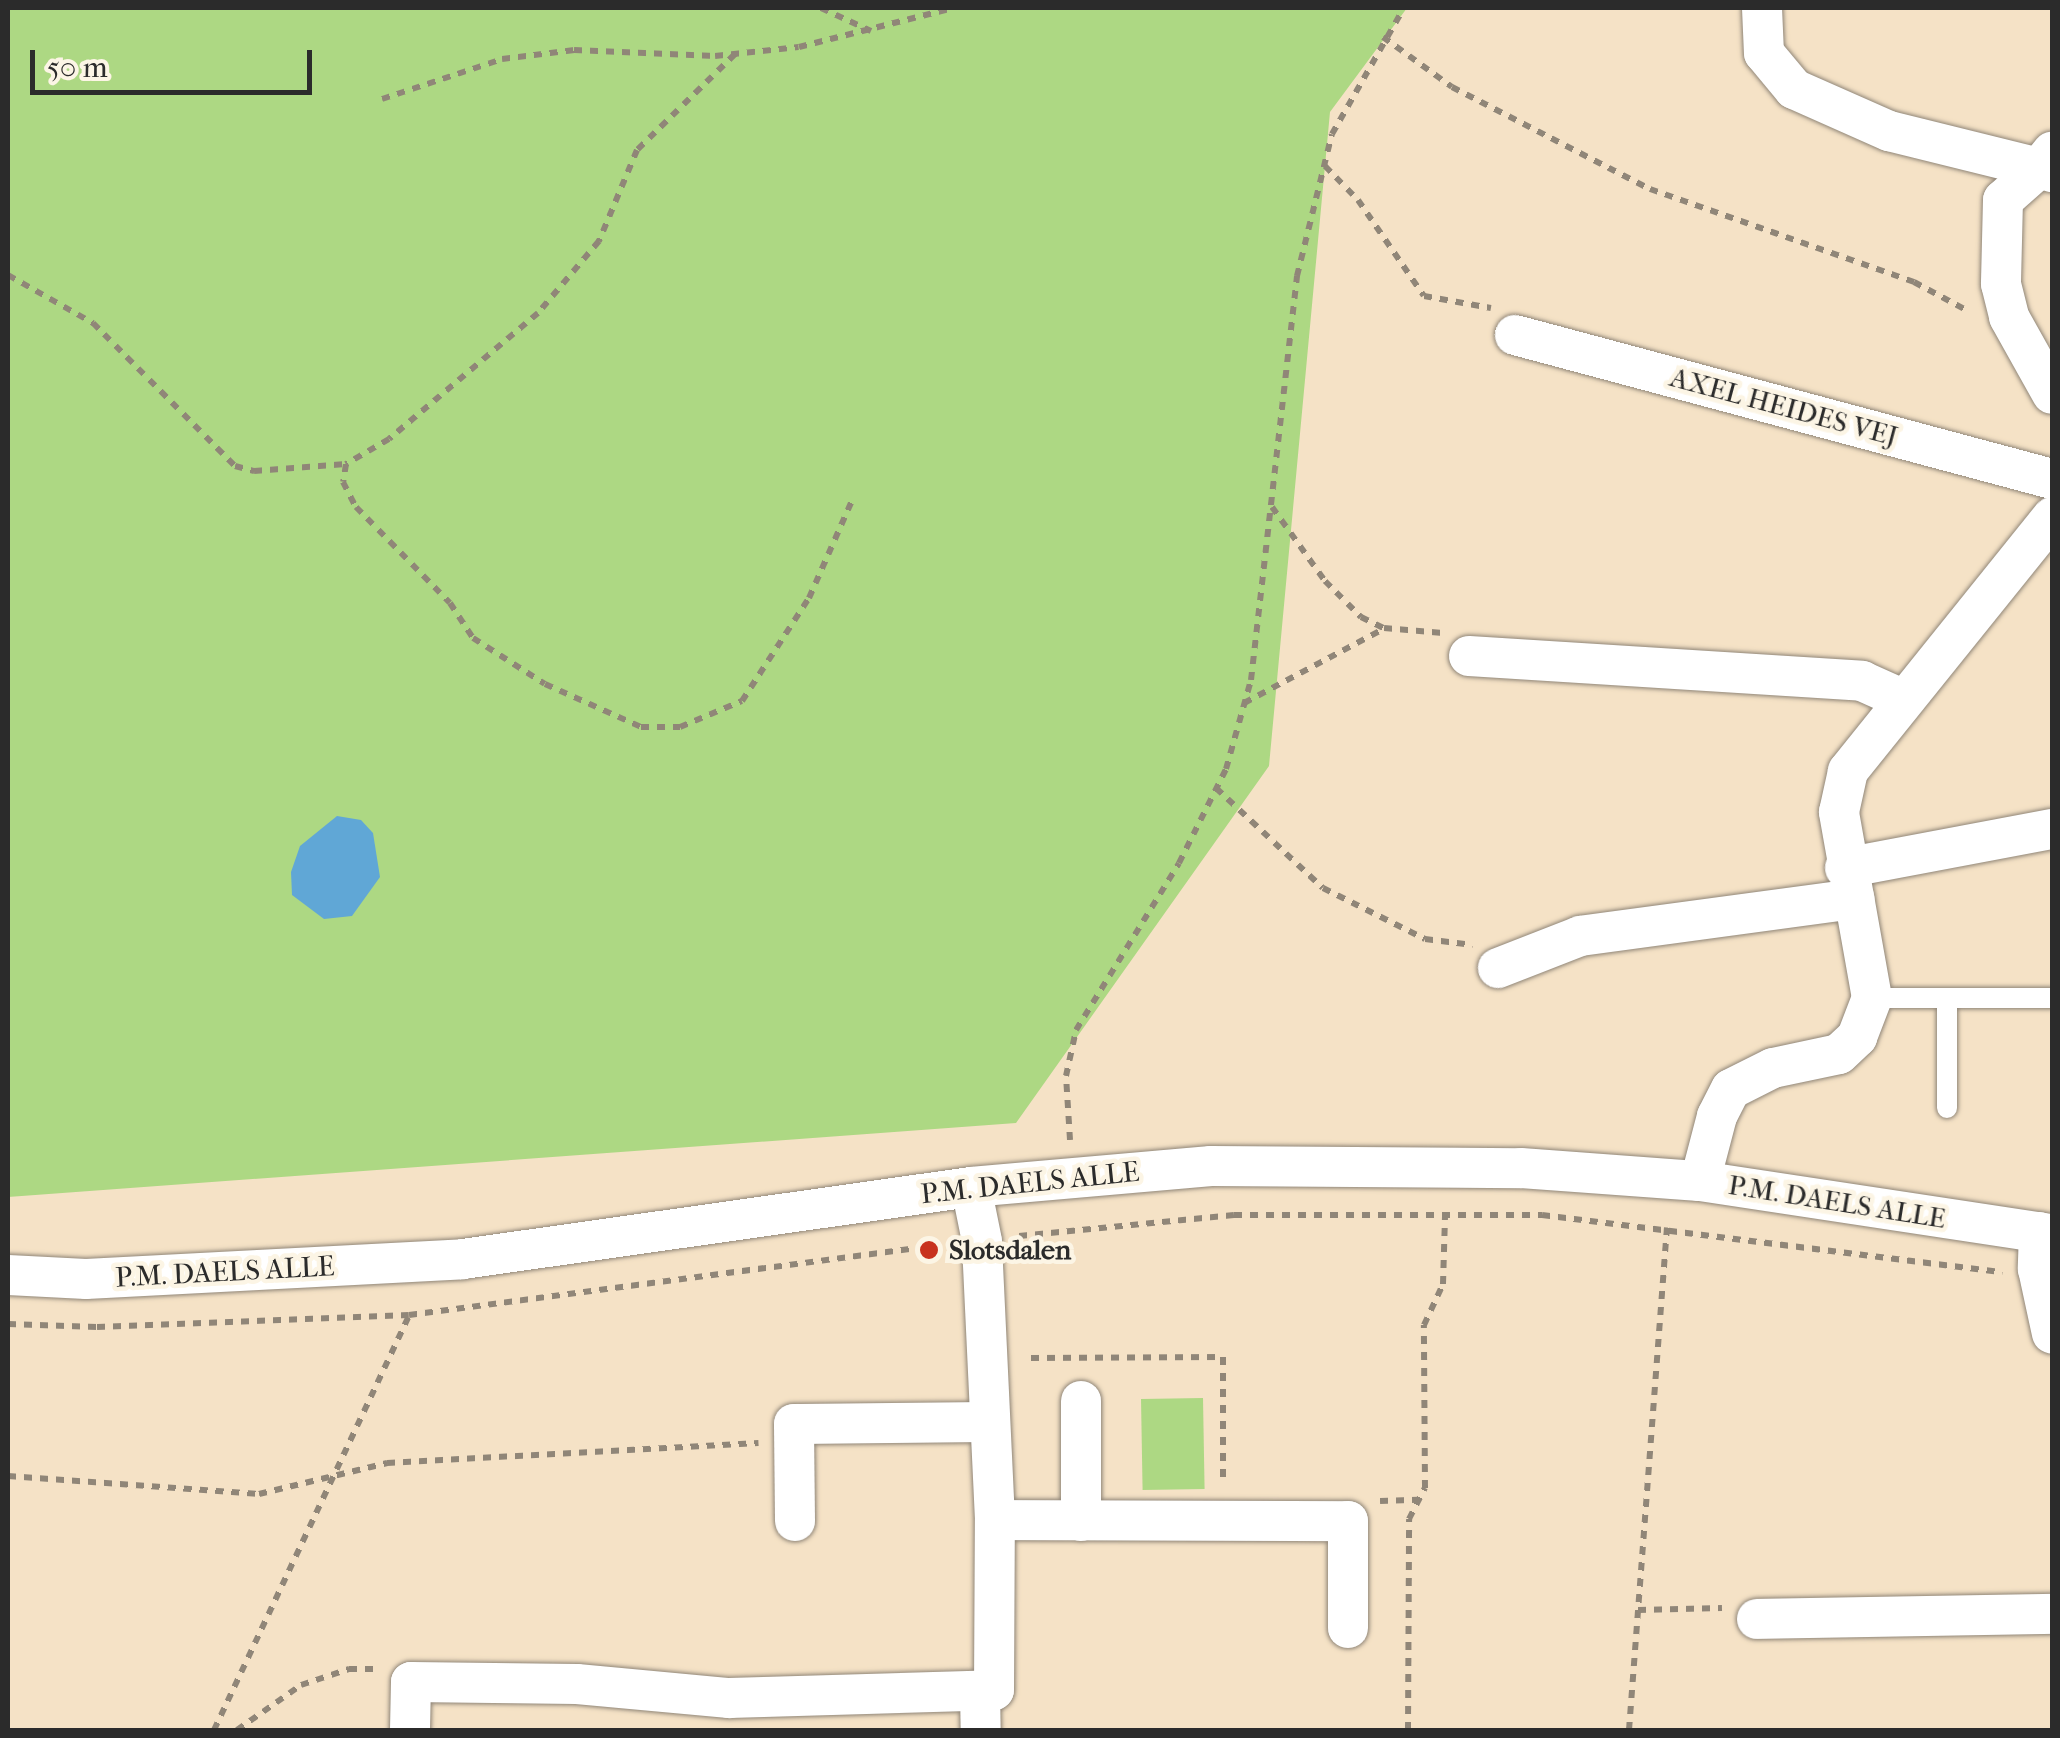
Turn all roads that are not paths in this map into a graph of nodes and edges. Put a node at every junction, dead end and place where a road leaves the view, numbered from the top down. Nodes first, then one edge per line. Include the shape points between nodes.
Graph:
1 (1762, 8) edge
2 (2048, 164) edge
3 (1515, 335) road end
4 (2052, 394) edge
5 (2052, 479) edge
6 (2052, 518) edge
7 (1469, 656) road end
8 (1902, 699) junction
9 (2052, 829) edge
10 (1850, 883) junction
11 (1498, 968) road end
12 (1872, 998) junction
13 (1947, 998) junction
14 (2052, 998) edge
15 (1947, 1108) dead end
16 (1700, 1181) junction
17 (971, 1186) junction
18 (2043, 1245) edge
19 (8, 1275) edge
20 (2052, 1334) edge
21 (1080, 1402) dead end
22 (990, 1422) junction
23 (995, 1520) junction
24 (1080, 1520) junction
25 (795, 1521) dead end
26 (2052, 1614) edge
27 (1757, 1619) road end
28 (1348, 1628) dead end
29 (981, 1711) edge
30 (410, 1730) edge

1 - 2 street via 1764,53 1794,89 1889,131
2 - 4 street via 2003,200 2001,284 2009,318
3 - 5 street, AXEL HEIDES VEJ
6 - 8 street
7 - 8 street via 1862,681
8 - 10 street via 1848,771 1839,812
9 - 10 street
10 - 11 street via 1580,936
10 - 12 street
12 - 13 lane
12 - 16 street via 1857,1037 1838,1054 1772,1068 1732,1089 1716,1116
13 - 14 lane
13 - 15 lane
16 - 17 street, P.M. DAELS ALLE via 1521,1168 1211,1166
16 - 18 street, P.M. DAELS ALLE
17 - 19 street, P.M. DAELS ALLE via 463,1258 86,1279
17 - 22 street via 982,1241
18 - 20 street
21 - 24 street
22 - 23 street
22 - 25 street via 794,1424
23 - 24 street
23 - 29 street via 994,1690
24 - 28 street via 1348,1521
26 - 27 street
29 - 30 street via 576,1684 410,1682

